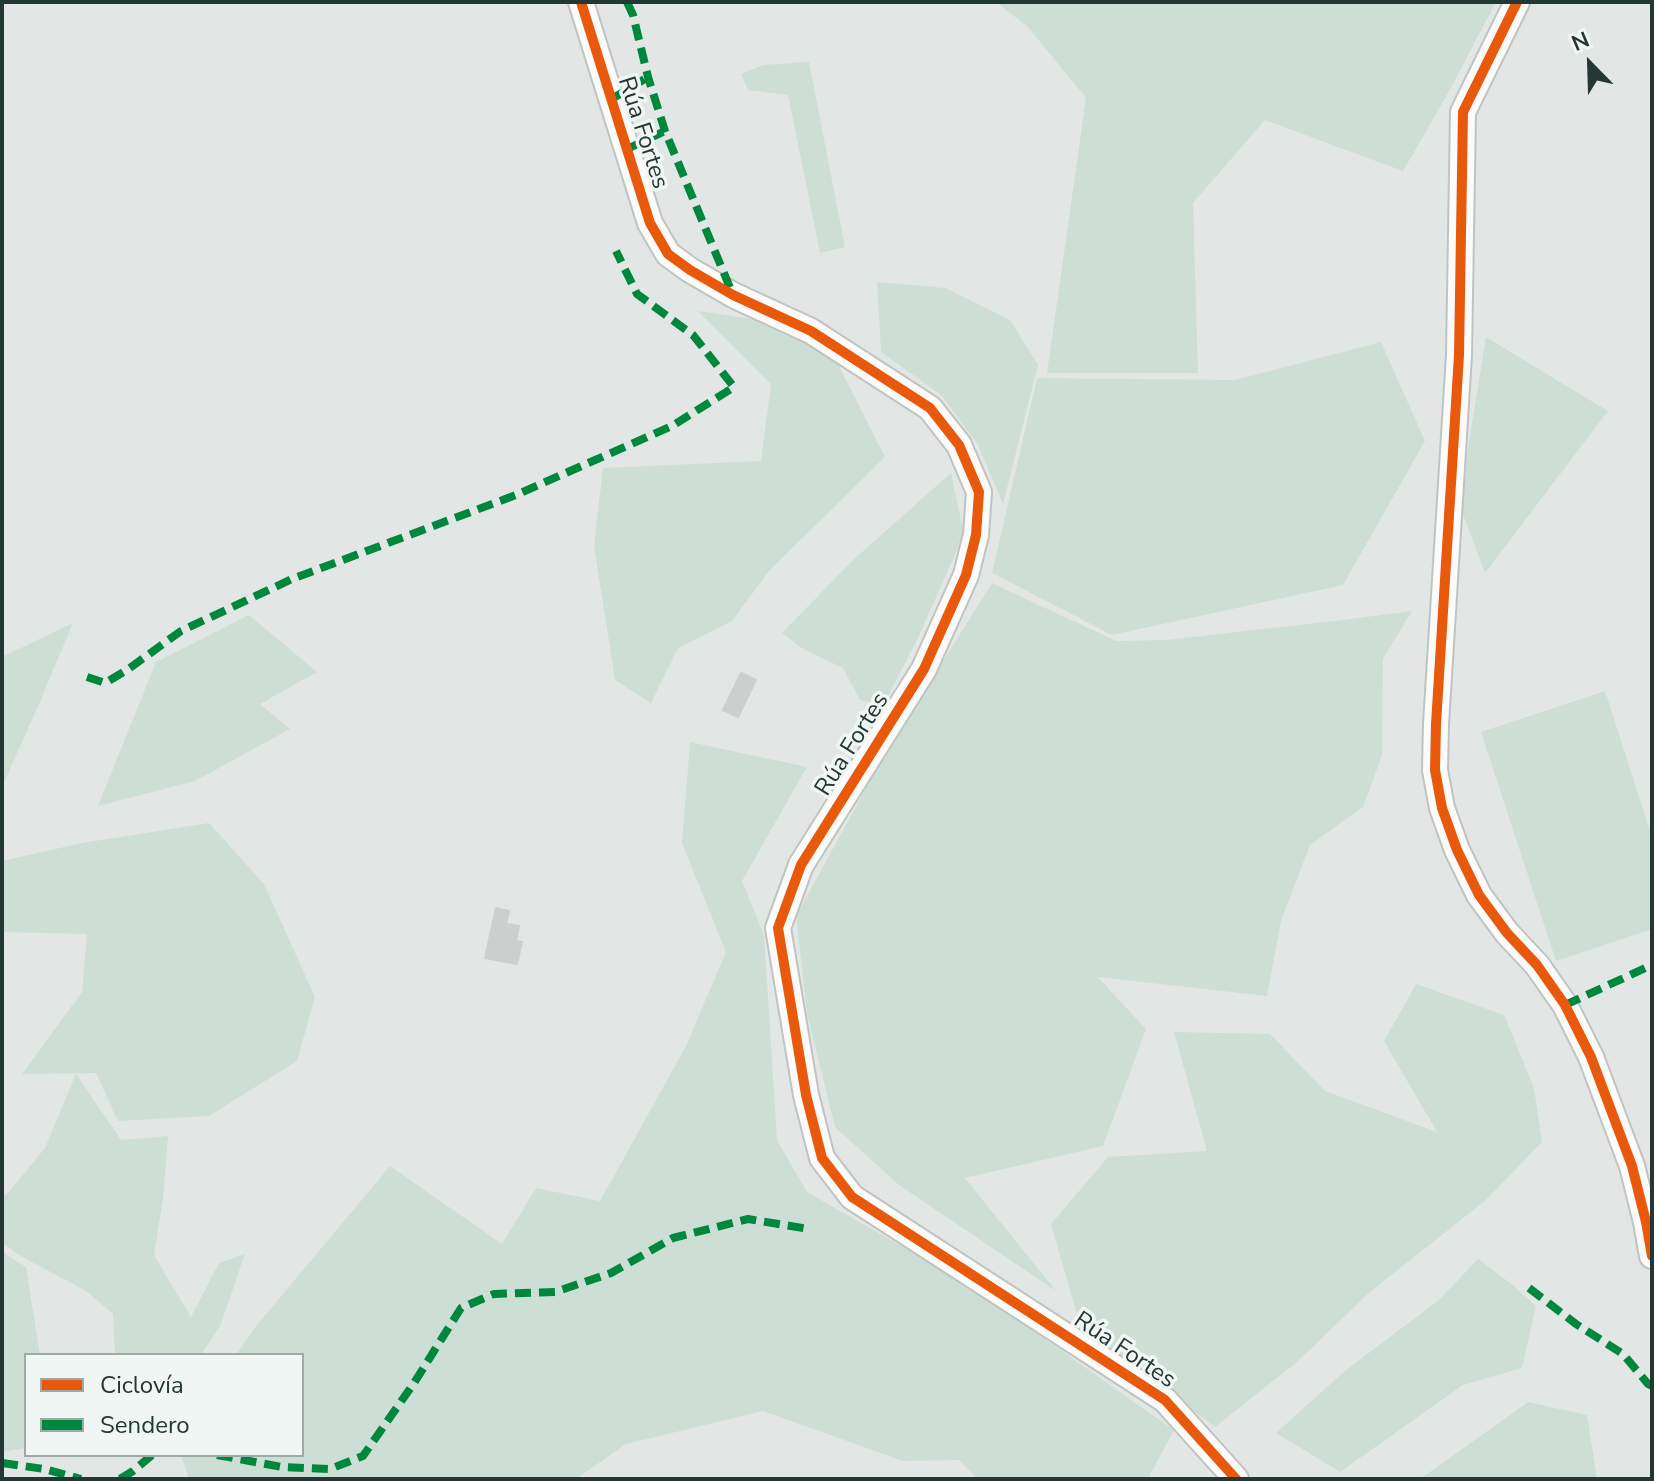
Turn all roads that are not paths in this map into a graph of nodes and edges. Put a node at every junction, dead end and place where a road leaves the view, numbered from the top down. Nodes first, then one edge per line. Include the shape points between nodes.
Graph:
1 (581, 2) edge
2 (1517, 2) edge
3 (1652, 1256) edge
4 (1236, 1479) edge

1 - 4 street, Rúa Fortes via 650,223 668,254 733,295 811,331 930,408 959,445 979,492 966,575 924,669 801,865 778,928 822,1158 852,1197 1165,1400
2 - 3 street via 1463,112 1459,355 1435,770 1442,808 1479,895 1558,995 1591,1057 1632,1166

